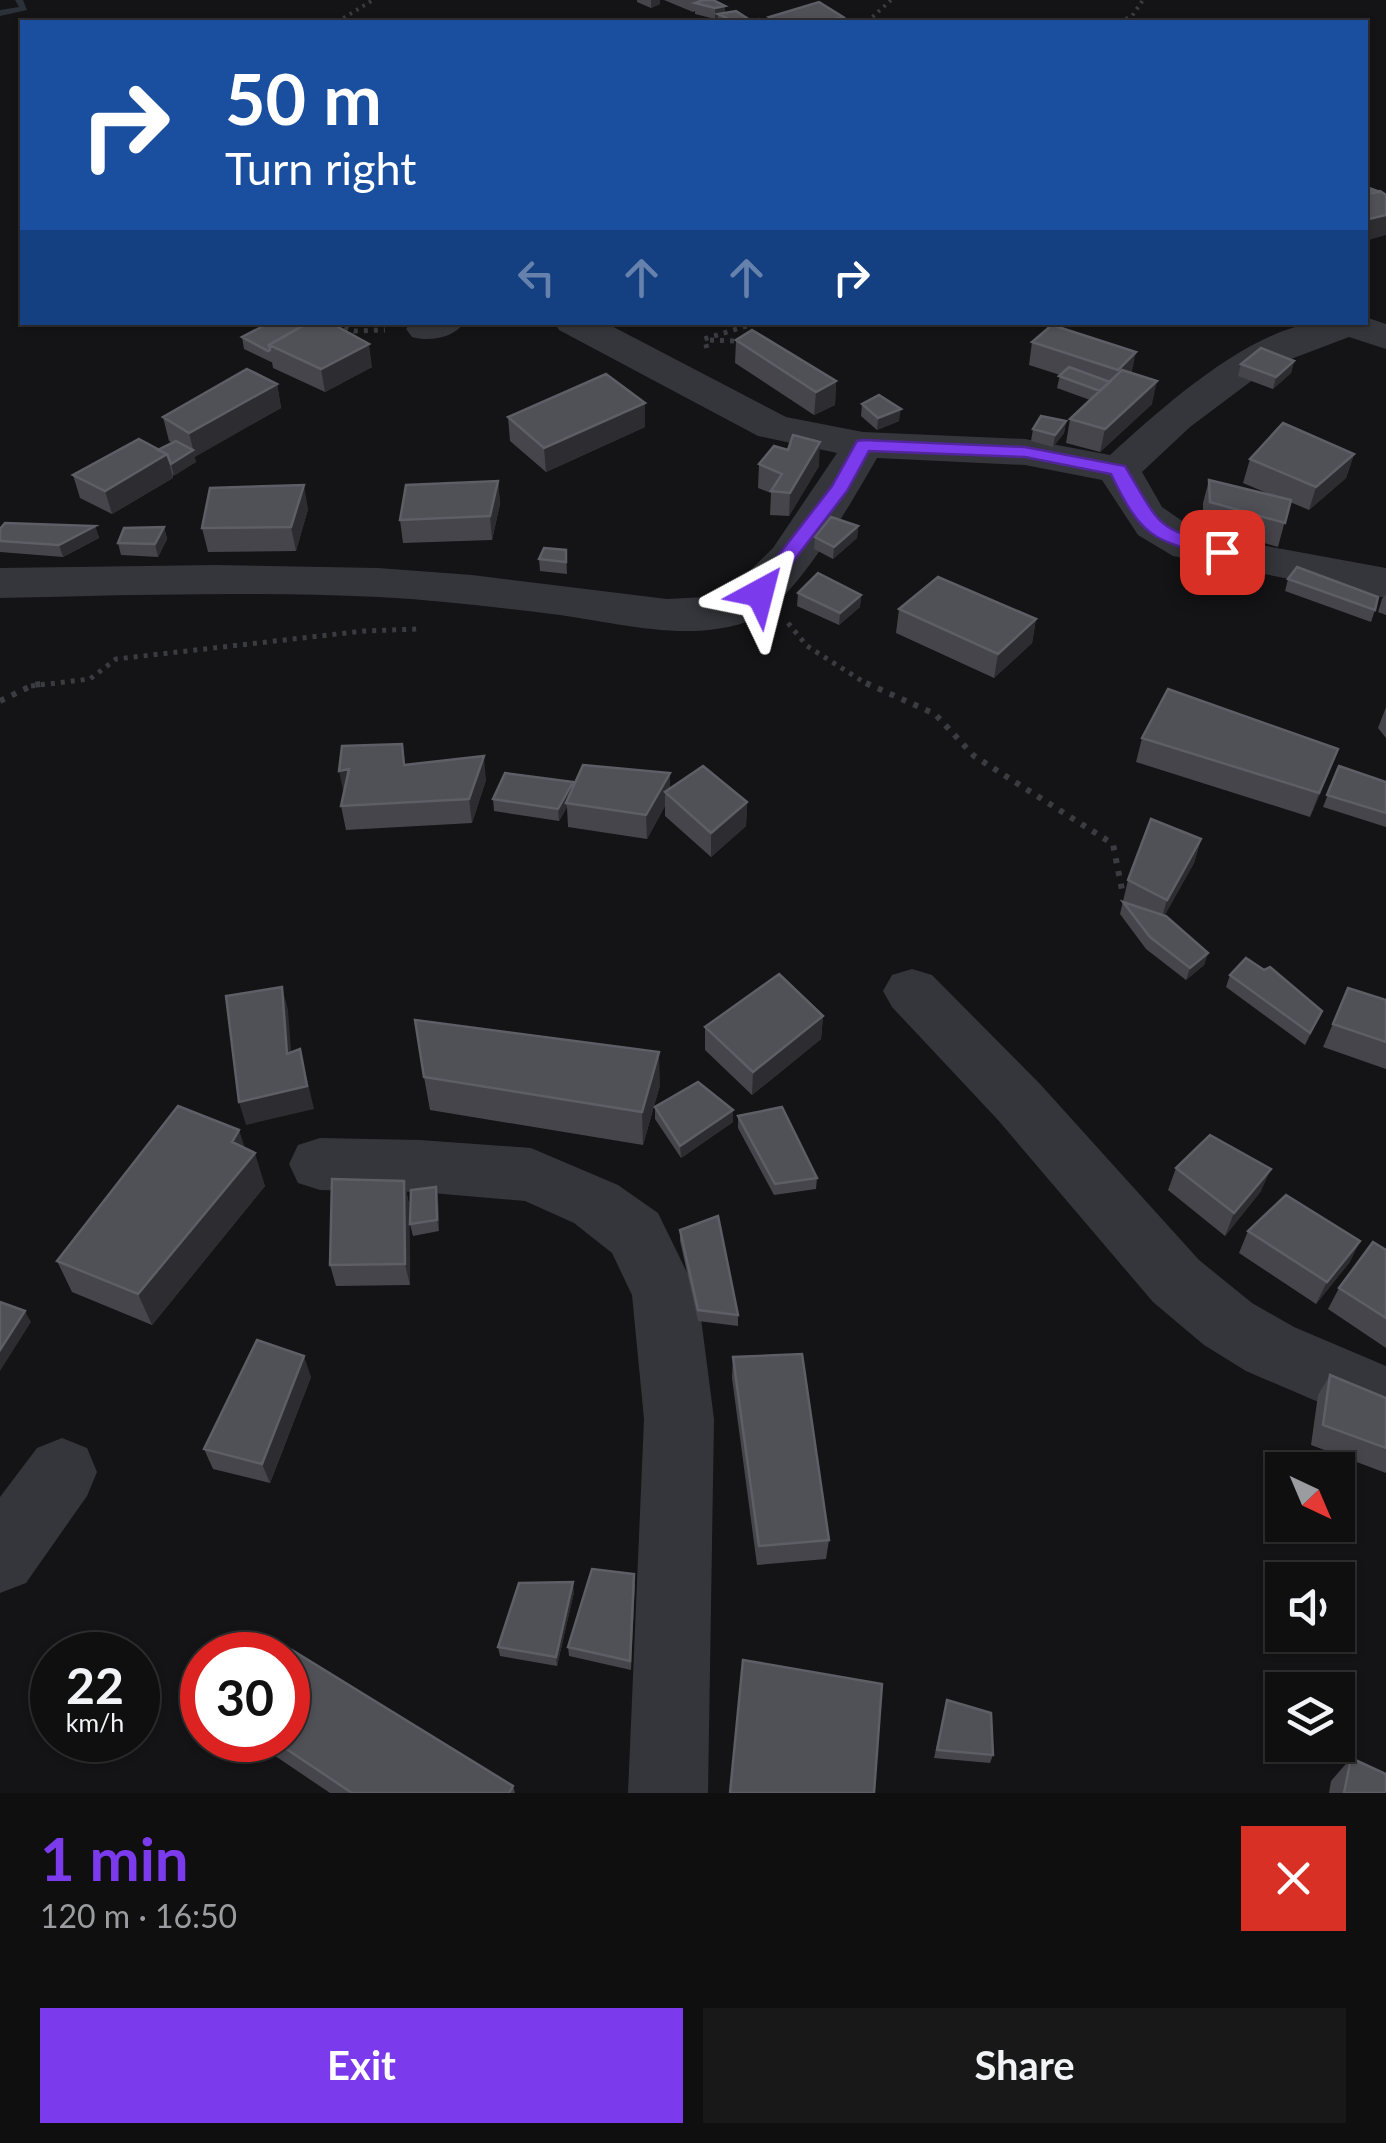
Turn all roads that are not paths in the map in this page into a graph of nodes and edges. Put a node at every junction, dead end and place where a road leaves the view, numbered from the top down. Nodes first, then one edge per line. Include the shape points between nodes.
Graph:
1 (579, 325) edge
2 (1360, 328) edge
3 (863, 445) junction
4 (1118, 470) junction
5 (0, 583) edge
6 (1386, 583) edge
7 (912, 991) dead end
8 (320, 1164) dead end
9 (1386, 1399) edge
10 (62, 1472) dead end
11 (0, 1557) edge
12 (668, 1793) edge

1 - 3 street via 759,421
2 - 4 street via 1256,358
3 - 4 street via 1025,452
3 - 5 street via 841,488 760,593 723,612 677,614 435,586 202,578
4 - 6 street via 1138,510 1164,536
7 - 9 street via 1176,1281 1270,1349
8 - 12 street via 531,1175 596,1204 635,1233 665,1295 679,1419
10 - 11 street

